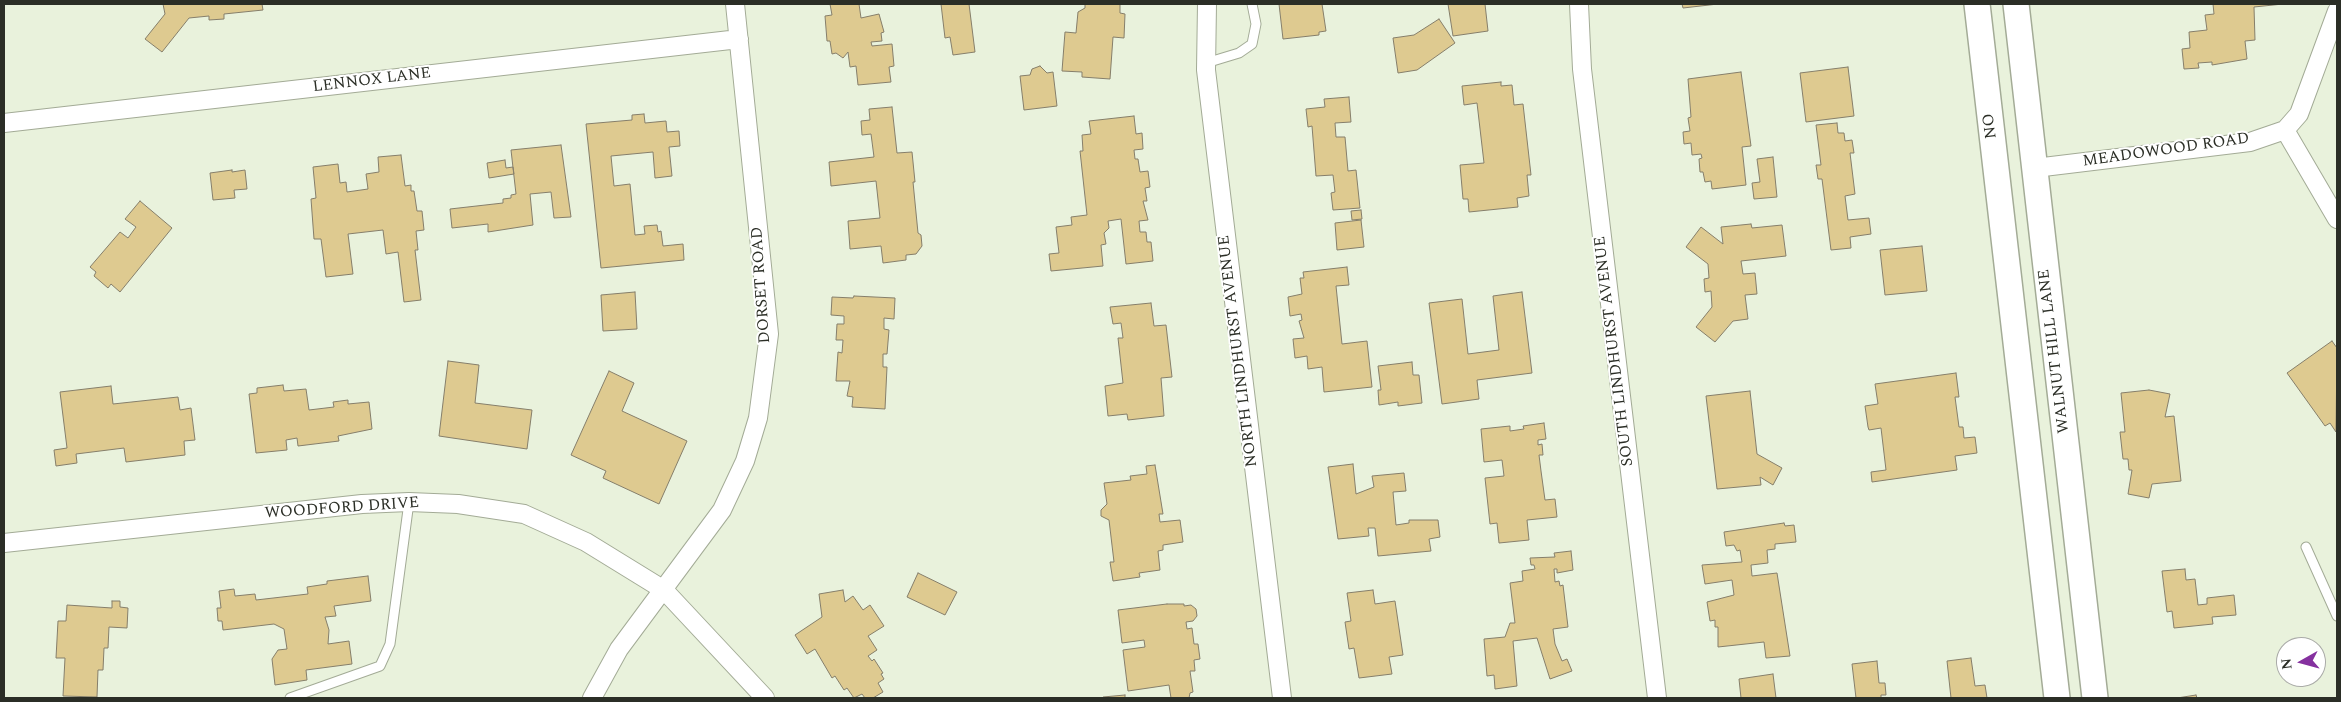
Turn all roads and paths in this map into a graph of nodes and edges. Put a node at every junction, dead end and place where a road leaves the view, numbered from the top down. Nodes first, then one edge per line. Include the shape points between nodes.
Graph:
1 (735, 4) edge
2 (1207, 4) edge
3 (1252, 4) edge
4 (1578, 4) edge
5 (1978, 4) edge
6 (2016, 4) edge
7 (2337, 11) edge
8 (739, 39) junction
9 (1206, 63) junction
10 (4, 123) edge
11 (2285, 130) junction
12 (2035, 168) junction
13 (1997, 174) junction
14 (2337, 219) edge
15 (409, 502) junction
16 (4, 543) edge
17 (2306, 548) dead end
18 (664, 590) junction
19 (2337, 616) edge
20 (2087, 630) junction
21 (2050, 635) junction
22 (290, 698) edge
23 (592, 698) edge
24 (765, 698) edge
25 (1282, 698) edge
26 (1657, 698) edge
27 (2057, 698) edge
28 (2095, 698) edge

1 - 8 street, DORSET ROAD
2 - 9 street, NORTH LINDHURST AVENUE
3 - 9 lane via 1256,24 1252,44 1238,53
4 - 26 street, SOUTH LINDHURST AVENUE via 1582,68
5 - 13 main road, NO
6 - 12 main road, WALNUT HILL LANE
7 - 11 street via 2299,114
8 - 10 street, LENNOX LANE
8 - 18 street, DORSET ROAD via 769,334 758,418 745,461 722,510
9 - 25 street, NORTH LINDHURST AVENUE
11 - 12 street, MEADOWOOD ROAD via 2250,142
11 - 14 street
12 - 13 main road
12 - 20 main road, WALNUT HILL LANE
13 - 21 main road
15 - 16 street, WOODFORD DRIVE via 210,519
15 - 18 street, WOODFORD DRIVE via 458,504 524,514 586,542
15 - 22 lane via 390,644 380,666
17 - 19 lane
18 - 23 street, DORSET ROAD via 619,649
18 - 24 street, WOODFORD DRIVE
20 - 21 main road
20 - 28 main road, WALNUT HILL LANE
21 - 27 main road

